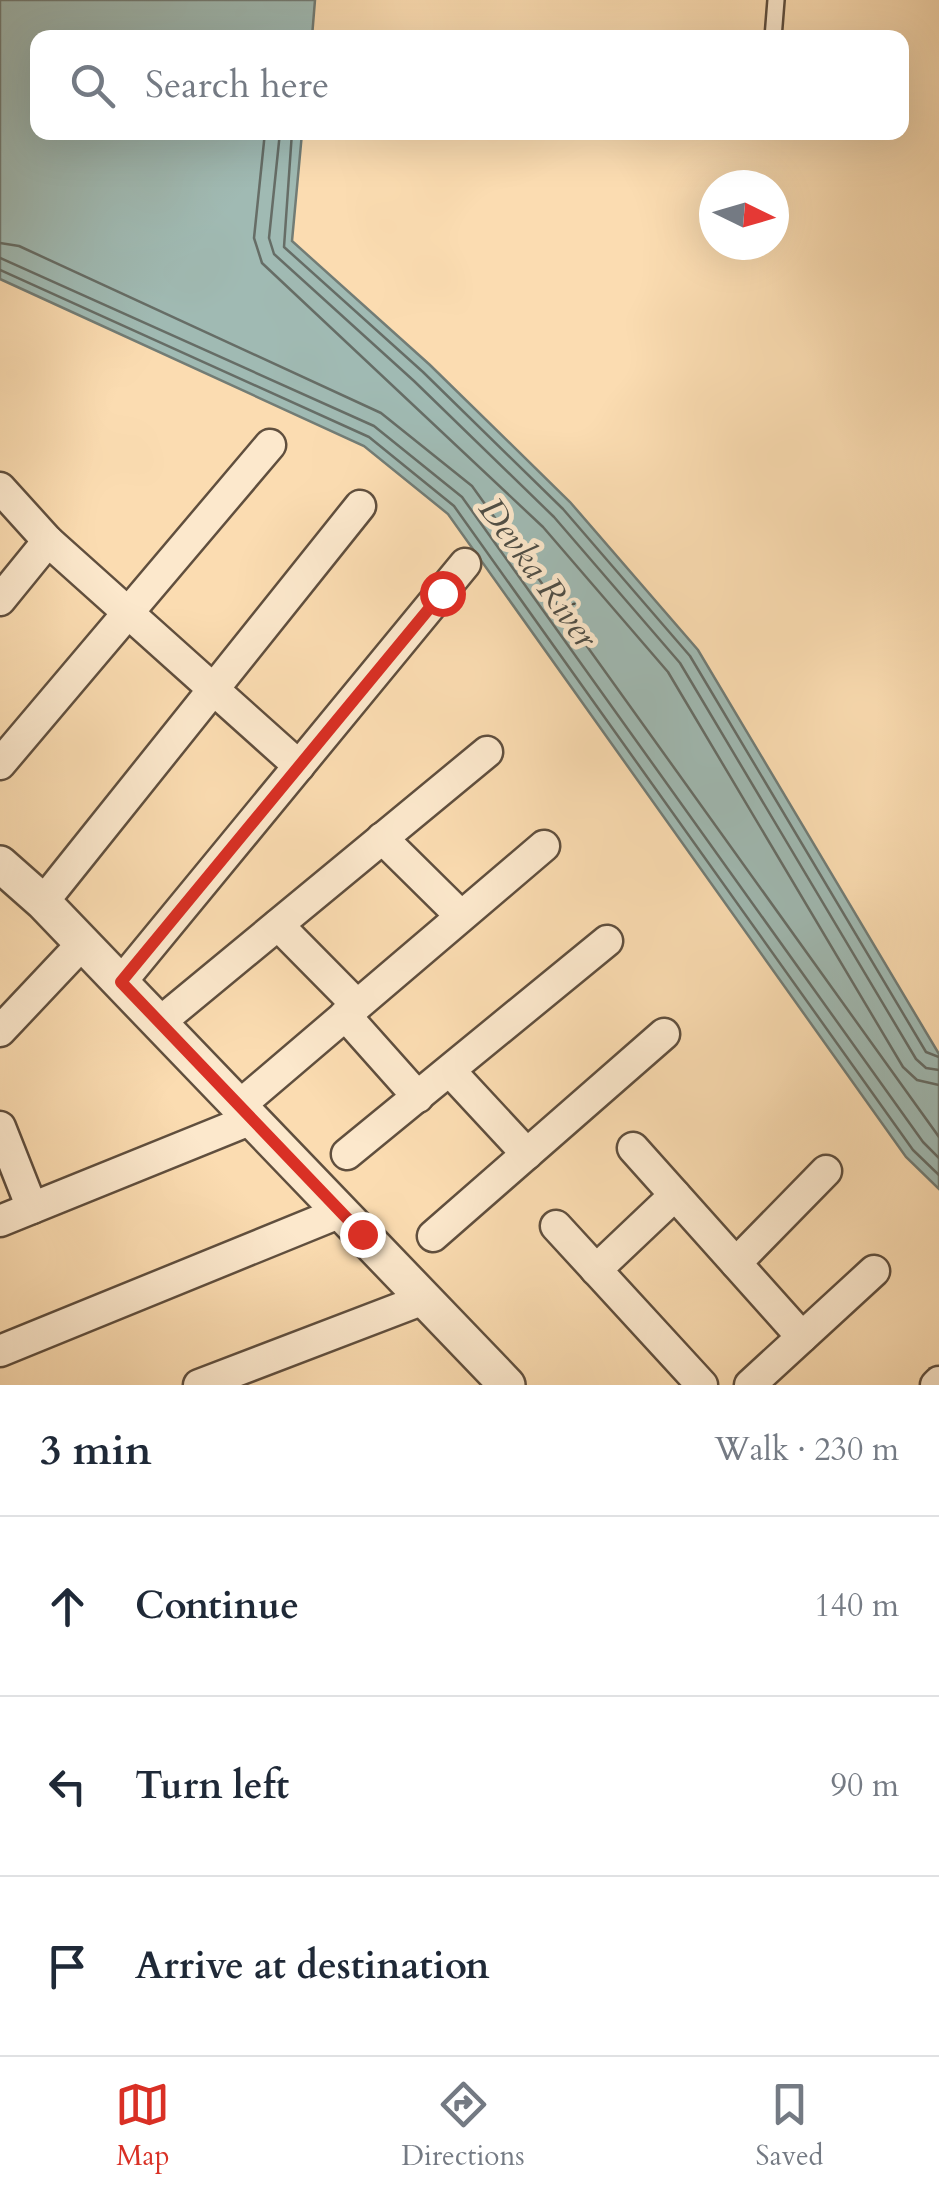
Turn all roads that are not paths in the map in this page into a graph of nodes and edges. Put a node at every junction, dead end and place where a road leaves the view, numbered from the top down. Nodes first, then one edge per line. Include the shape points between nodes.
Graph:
1 (776, 0) edge
2 (774, 30) edge
3 (270, 445) dead end
4 (0, 488) edge
5 (360, 506) dead end
6 (48, 541) junction
7 (466, 564) dead end
8 (0, 600) edge
9 (128, 613) junction
10 (214, 690) junction
11 (486, 752) dead end
12 (0, 764) edge
13 (299, 766) junction
14 (382, 838) junction
15 (544, 846) dead end
16 (0, 864) edge
17 (43, 902) junction
18 (461, 916) junction
19 (278, 925) junction
20 (608, 941) dead end
21 (83, 943) junction
22 (121, 982) junction
23 (351, 1010) junction
24 (159, 1023) junction
25 (0, 1031) edge
26 (664, 1034) dead end
27 (450, 1071) junction
28 (418, 1097) junction
29 (245, 1112) junction
30 (0, 1127) edge
31 (632, 1148) dead end
32 (347, 1154) dead end
33 (527, 1154) junction
34 (826, 1171) dead end
35 (675, 1195) junction
36 (32, 1208) junction
37 (341, 1212) junction
38 (0, 1222) edge
39 (556, 1226) dead end
40 (434, 1236) dead end
41 (736, 1263) junction
42 (596, 1270) junction
43 (874, 1271) dead end
44 (424, 1299) junction
45 (802, 1337) junction
46 (0, 1351) edge
47 (199, 1385) edge
48 (507, 1385) edge
49 (702, 1385) edge
50 (750, 1385) edge

1 - 2 lane
3 - 9 street
4 - 6 street
5 - 10 street
6 - 8 street
6 - 9 street
7 - 13 street
9 - 10 street
9 - 12 street
10 - 13 street
10 - 17 street
11 - 14 street
13 - 22 street
14 - 18 street
14 - 19 street
15 - 18 street
16 - 17 street
17 - 21 street
18 - 23 street
19 - 23 street
19 - 24 street
20 - 27 street
21 - 22 street
21 - 25 street
22 - 24 street
23 - 28 street
23 - 29 street
24 - 29 street
26 - 33 street
27 - 28 street
27 - 33 street
28 - 32 street
29 - 36 street
29 - 37 street
30 - 36 street
31 - 35 street
33 - 40 street
34 - 41 street
35 - 41 street
35 - 42 street
36 - 38 street
37 - 44 street
37 - 46 street
39 - 42 street
41 - 45 street
42 - 49 street
43 - 45 street
44 - 47 street
44 - 48 street
45 - 50 street

